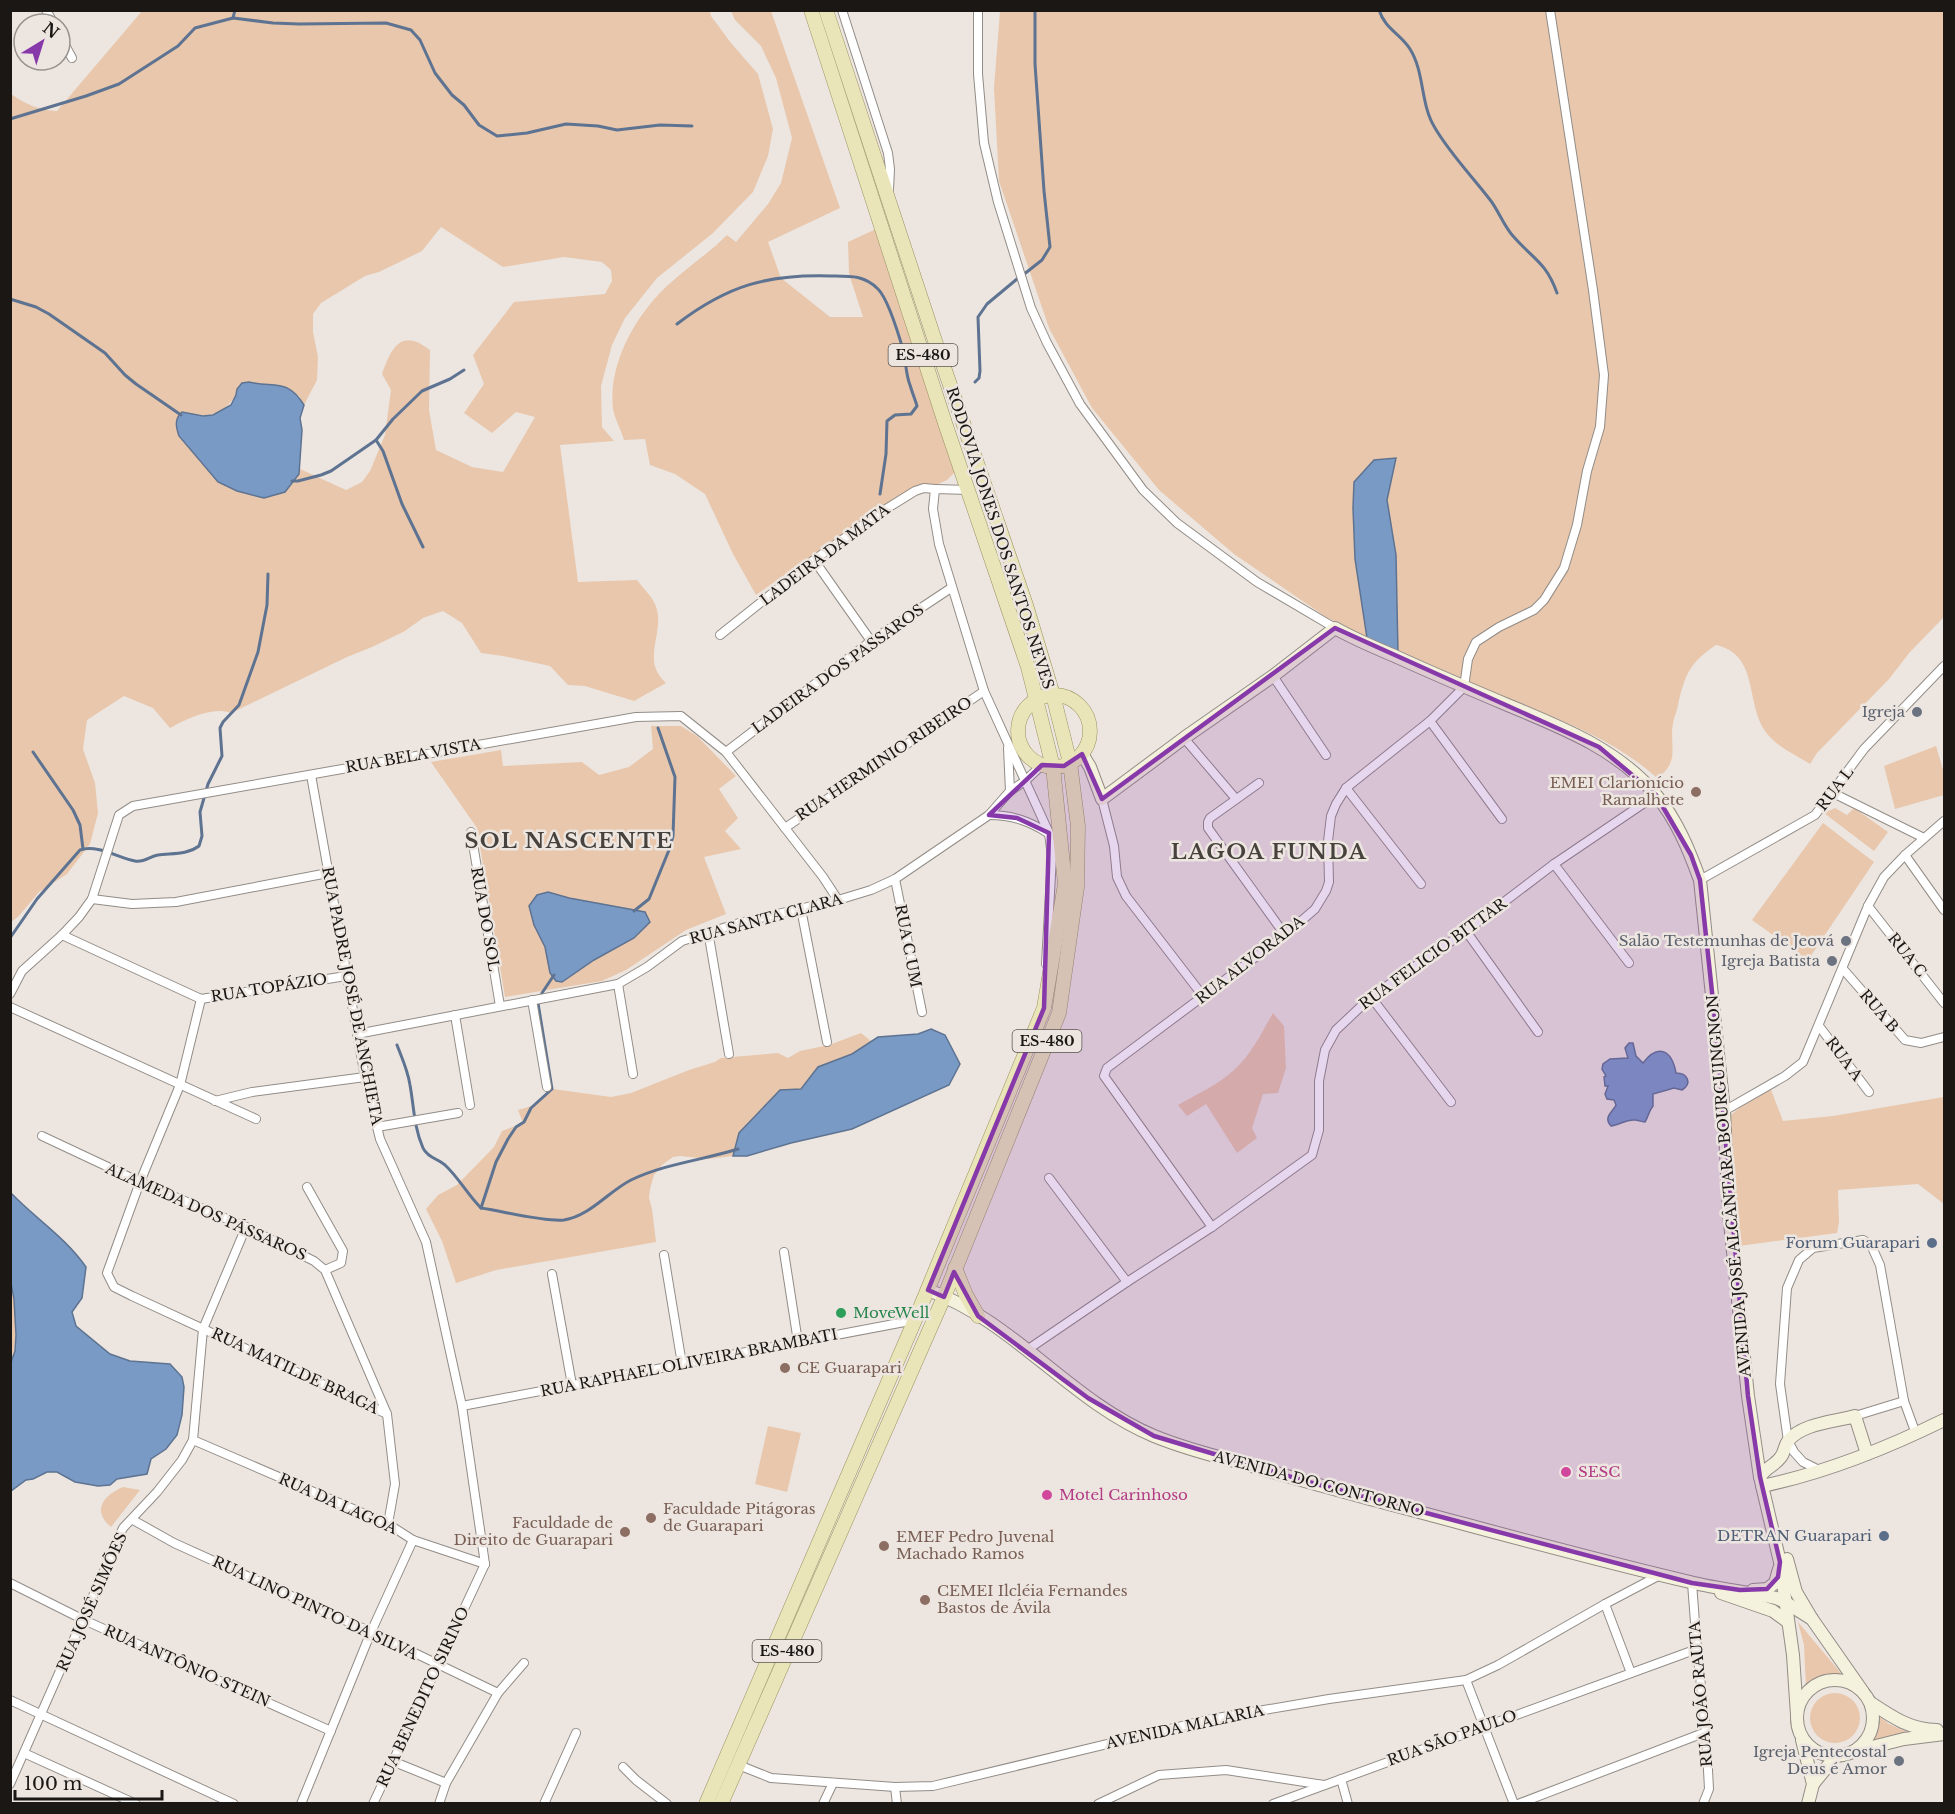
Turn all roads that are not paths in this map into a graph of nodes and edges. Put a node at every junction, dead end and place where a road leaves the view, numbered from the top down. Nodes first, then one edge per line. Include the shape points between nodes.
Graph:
1 (811, 10) edge
2 (826, 10) edge
3 (842, 10) edge
4 (978, 10) edge
5 (1550, 10) edge
6 (888, 201) junction
7 (935, 489) junction
8 (969, 490) junction
9 (814, 560) junction
10 (951, 588) junction
11 (1335, 628) junction
12 (720, 635) dead end
13 (871, 641) junction
14 (1944, 666) edge
15 (1273, 676) junction
16 (1464, 687) junction
17 (984, 691) junction
18 (1053, 695) junction
19 (1037, 699) junction
20 (1430, 721) junction
21 (1184, 738) junction
22 (1013, 740) junction
23 (726, 752) junction
24 (1082, 754) junction
25 (1326, 755) dead end
26 (1070, 764) junction
27 (1048, 766) junction
28 (310, 775) junction
29 (1025, 781) junction
30 (1259, 783) dead end
31 (1346, 788) junction
32 (1010, 791) junction
33 (1833, 793) junction
34 (1656, 795) junction
35 (1101, 799) junction
36 (1236, 799) junction
37 (989, 815) junction
38 (1502, 819) dead end
39 (1944, 821) edge
40 (785, 828) junction
41 (471, 832) dead end
42 (1049, 833) junction
43 (1924, 838) junction
44 (1905, 855) junction
45 (1554, 864) junction
46 (328, 873) junction
47 (895, 879) junction
48 (1700, 880) junction
49 (1421, 884) dead end
50 (92, 899) junction
51 (838, 900) junction
52 (1868, 906) junction
53 (801, 909) junction
54 (1944, 910) edge
55 (708, 931) junction
56 (1466, 931) junction
57 (62, 935) junction
58 (1285, 935) junction
59 (1629, 963) dead end
60 (1843, 969) junction
61 (346, 976) junction
62 (618, 984) junction
63 (10, 994) edge
64 (1203, 996) junction
65 (1371, 997) junction
66 (201, 999) junction
67 (532, 1000) junction
68 (1944, 1003) edge
69 (500, 1006) junction
70 (10, 1007) edge
71 (1044, 1008) junction
72 (922, 1012) dead end
73 (456, 1015) junction
74 (1819, 1026) junction
75 (1538, 1032) dead end
76 (357, 1034) junction
77 (1944, 1037) edge
78 (827, 1042) dead end
79 (729, 1054) dead end
80 (633, 1074) dead end
81 (365, 1077) junction
82 (180, 1084) junction
83 (547, 1087) dead end
84 (1869, 1092) dead end
85 (215, 1101) junction
86 (1451, 1101) dead end
87 (470, 1105) dead end
88 (1724, 1111) junction
89 (458, 1113) dead end
90 (256, 1119) dead end
91 (377, 1127) junction
92 (42, 1136) dead end
93 (1049, 1178) dead end
94 (140, 1182) junction
95 (307, 1187) dead end
96 (246, 1227) junction
97 (1212, 1227) junction
98 (784, 1252) dead end
99 (664, 1255) dead end
100 (955, 1268) junction
101 (325, 1270) junction
102 (552, 1274) dead end
103 (1126, 1282) junction
104 (928, 1290) junction
105 (941, 1302) junction
106 (922, 1304) junction
107 (978, 1316) junction
108 (915, 1320) junction
109 (203, 1329) junction
110 (798, 1342) junction
111 (1027, 1350) junction
112 (682, 1364) junction
113 (572, 1385) junction
114 (1904, 1401) junction
115 (462, 1406) junction
116 (387, 1414) junction
117 (1855, 1416) junction
118 (1944, 1420) edge
119 (1916, 1434) junction
120 (193, 1440) junction
121 (1788, 1441) junction
122 (1867, 1454) junction
123 (1819, 1470) junction
124 (1764, 1480) junction
125 (133, 1520) junction
126 (388, 1524) junction
127 (413, 1539) junction
128 (1780, 1562) junction
129 (485, 1564) junction
130 (1660, 1575) junction
131 (10, 1583) edge
132 (1692, 1583) junction
133 (1740, 1590) junction
134 (806, 1591) junction
135 (1785, 1602) junction
136 (1605, 1604) junction
137 (1812, 1619) junction
138 (84, 1620) junction
139 (1788, 1622) junction
140 (371, 1632) junction
141 (1697, 1649) junction
142 (524, 1663) dead end
143 (436, 1665) junction
144 (1631, 1673) junction
145 (1466, 1680) junction
146 (1863, 1692) junction
147 (498, 1693) junction
148 (10, 1700) edge
149 (1870, 1704) junction
150 (41, 1714) junction
151 (1797, 1720) junction
152 (1483, 1727) junction
153 (331, 1731) junction
154 (1706, 1732) junction
155 (1944, 1732) edge
156 (576, 1733) dead end
157 (1855, 1751) junction
158 (24, 1753) junction
159 (1836, 1756) junction
160 (392, 1761) junction
161 (731, 1762) junction
162 (623, 1767) dead end
163 (1341, 1779) junction
164 (446, 1783) junction
165 (10, 1784) edge
166 (833, 1784) junction
167 (1813, 1784) junction
168 (1324, 1785) junction
169 (895, 1787) junction
170 (136, 1803) edge
171 (234, 1803) edge
172 (302, 1803) edge
173 (373, 1803) edge
174 (439, 1803) edge
175 (544, 1803) edge
176 (667, 1803) edge
177 (706, 1803) edge
178 (720, 1803) edge
179 (823, 1803) edge
180 (897, 1803) edge
181 (1098, 1803) edge
182 (1273, 1803) edge
183 (1348, 1803) edge
184 (1516, 1803) edge
185 (1703, 1803) edge
186 (1808, 1803) edge

1 - 8 main road, RODOVIA JONES DOS SANTOS NEVES / ES-480
2 - 6 main road, RODOVIA JONES DOS SANTOS NEVES / ES-480
3 - 6 street via 888,153
4 - 11 street, AVENIDA JOSÉ ALCÂNTARA BOURGUINGNON via 984,143 998,202 1031,308 1080,404 1143,490 1177,523 1257,582
5 - 16 street via 1602,364 1600,427 1564,568 1534,610 1476,642 1468,659
6 - 18 main road, RODOVIA JONES DOS SANTOS NEVES / ES-480
7 - 8 street, LADEIRA DA MATA
7 - 9 street, LADEIRA DA MATA via 924,488 901,500
7 - 10 street via 933,516
8 - 19 main road, RODOVIA JONES DOS SANTOS NEVES / ES-480
9 - 12 street, LADEIRA DA MATA
9 - 13 street
10 - 13 street, LADEIRA DOS PASSAROS
10 - 17 street
11 - 15 street
11 - 16 street, AVENIDA JOSÉ ALCÂNTARA BOURGUINGNON
13 - 23 street, LADEIRA DOS PASSAROS
14 - 33 street, RUA L via 1864,749
15 - 21 street
15 - 25 street
16 - 20 street, RUA ALVORADA
16 - 34 street, AVENIDA JOSÉ ALCÂNTARA BOURGUINGNON via 1599,747
17 - 22 street
17 - 40 street, RUA HERMINIO RIBEIRO
18 - 19 main road
18 - 24 main road via 1074,701 1087,716 1090,736
18 - 26 main road, RODOVIA JONES DOS SANTOS NEVES / ES-480
19 - 22 main road via 1020,717
19 - 27 main road, RODOVIA JONES DOS SANTOS NEVES / ES-480
20 - 31 street, RUA ALVORADA
20 - 38 street
21 - 35 street
21 - 36 street
22 - 27 main road via 1026,754
22 - 29 street
22 - 32 street
23 - 28 street, RUA BELA VISTA via 681,716 636,717
23 - 40 street, RUA BELA VISTA
24 - 26 main road
24 - 35 street
26 - 27 main road
26 - 100 main road, RODOVIA JONES DOS SANTOS NEVES / ES-480 via 1078,826 1077,887 1059,1013
27 - 29 street, RUA SANTA CLARA
27 - 71 main road, RODOVIA JONES DOS SANTOS NEVES / ES-480 via 1065,884
28 - 46 street, RUA PADRE JOSÉ DE ANCHIETA
28 - 50 street, RUA BELA VISTA via 133,806 119,816
29 - 32 street, RUA SANTA CLARA
29 - 42 street
30 - 36 street
31 - 49 street
31 - 58 street, RUA ALVORADA via 1329,828 1326,891 1315,909
32 - 37 street, RUA SANTA CLARA
33 - 43 street
33 - 48 street, RUA L via 1804,823
34 - 45 street, RUA FELICIO BITTAR
34 - 48 street, AVENIDA JOSÉ ALCÂNTARA BOURGUINGNON via 1678,828
35 - 64 street via 1114,846 1117,877 1126,896
36 - 58 street via 1210,818 1208,828
37 - 42 street via 1031,822
37 - 47 street, RUA SANTA CLARA
39 - 43 street
40 - 51 street, RUA BELA VISTA
41 - 69 street, RUA DO SOL
42 - 71 street via 1052,857
43 - 44 street
44 - 52 street via 1884,877
44 - 54 street
45 - 56 street, RUA FELICIO BITTAR
45 - 59 street
46 - 50 street via 176,902 132,904
46 - 61 street, RUA PADRE JOSÉ DE ANCHIETA
47 - 51 street, RUA SANTA CLARA
47 - 72 street, RUA C UM
48 - 88 street, AVENIDA JOSÉ ALCÂNTARA BOURGUINGNON
50 - 57 street, RUA BELA VISTA
51 - 53 street, RUA SANTA CLARA
52 - 60 street
52 - 68 street, RUA C
53 - 55 street, RUA SANTA CLARA
53 - 78 street
55 - 62 street, RUA SANTA CLARA via 682,941
55 - 79 street
56 - 65 street, RUA FELICIO BITTAR
56 - 75 street
57 - 63 street, RUA BELA VISTA via 22,971
57 - 66 street, RUA TOPÁZIO
58 - 64 street, RUA ALVORADA
60 - 74 street
60 - 77 street, RUA B via 1909,1042
61 - 66 street, RUA TOPÁZIO
61 - 76 street, RUA PADRE JOSÉ DE ANCHIETA
62 - 67 street, RUA SANTA CLARA
62 - 80 street
64 - 97 street, RUA ALVORADA via 1107,1068 1104,1076
65 - 86 street
65 - 97 street, RUA FELICIO BITTAR via 1336,1030 1325,1050 1319,1081 1319,1130 1312,1155
66 - 82 street, RUA MATILDE BRAGA
67 - 69 street, RUA SANTA CLARA
67 - 83 street
69 - 73 street, RUA SANTA CLARA
70 - 82 street
71 - 104 main road, RODOVIA JONES DOS SANTOS NEVES / ES-480
73 - 76 street, RUA SANTA CLARA
73 - 87 street
74 - 84 street, RUA A
74 - 88 street via 1799,1066
76 - 81 street, RUA PADRE JOSÉ DE ANCHIETA
81 - 85 street via 252,1092
81 - 91 street, RUA PADRE JOSÉ DE ANCHIETA
82 - 85 street
82 - 94 street, RUA MATILDE BRAGA
85 - 90 street
88 - 124 street, AVENIDA JOSÉ ALCÂNTARA BOURGUINGNON via 1729,1213 1748,1396
89 - 91 street
91 - 115 street, RUA PADRE JOSÉ DE ANCHIETA via 426,1242
92 - 94 street, ALAMEDA DOS PÁSSAROS
93 - 103 street
94 - 96 street, ALAMEDA DOS PÁSSAROS
94 - 109 street, RUA MATILDE BRAGA via 107,1273 114,1287
95 - 101 street via 343,1251 341,1263
96 - 101 street, ALAMEDA DOS PÁSSAROS
96 - 109 street, RUA JOSÉ SIMÕES
97 - 103 street, RUA FELICIO BITTAR
98 - 110 street
99 - 112 street
100 - 105 main road, RODOVIA JONES DOS SANTOS NEVES / ES-480
100 - 107 main road
101 - 116 street
102 - 113 street
103 - 111 street, RUA FELICIO BITTAR
104 - 105 street, AVENIDA DO CONTORNO
104 - 106 main road, RODOVIA JONES DOS SANTOS NEVES / ES-480
105 - 106 street, AVENIDA DO CONTORNO
105 - 107 street, AVENIDA DO CONTORNO
105 - 134 main road, RODOVIA JONES DOS SANTOS NEVES / ES-480
106 - 108 main road, RODOVIA JONES DOS SANTOS NEVES / ES-480
107 - 111 street, AVENIDA DO CONTORNO
108 - 110 street, RUA RAPHAEL OLIVEIRA BRAMBATI
108 - 134 main road, RODOVIA JONES DOS SANTOS NEVES / ES-480
109 - 116 street, RUA MATILDE BRAGA
109 - 120 street, RUA JOSÉ SIMÕES
110 - 112 street, RUA RAPHAEL OLIVEIRA BRAMBATI
111 - 130 street, AVENIDA DO CONTORNO via 1088,1398 1154,1436 1301,1480
112 - 113 street, RUA RAPHAEL OLIVEIRA BRAMBATI
113 - 115 street, RUA RAPHAEL OLIVEIRA BRAMBATI
114 - 117 street
114 - 119 street
114 - 121 street via 1885,1288 1873,1248 1863,1240 1813,1248 1798,1260 1787,1288 1780,1384
115 - 129 street, RUA PADRE JOSÉ DE ANCHIETA
116 - 126 street via 395,1484
117 - 121 street via 1801,1431
117 - 122 street
118 - 119 street
119 - 122 street
120 - 125 street, RUA JOSÉ SIMÕES via 182,1460
120 - 126 street, RUA DA LAGOA
121 - 123 street via 1803,1462
121 - 124 street
122 - 123 street
123 - 124 street
124 - 128 street, AVENIDA JOSÉ ALCÂNTARA BOURGUINGNON
124 - 137 street, AVENIDA JOSÉ ALCÂNTARA BOURGUINGNON via 1793,1585
125 - 138 street, RUA JOSÉ SIMÕES via 123,1528
125 - 140 street, RUA LINO PINTO DA SILVA via 174,1543
126 - 127 street, RUA DA LAGOA
127 - 129 street, RUA DA LAGOA
127 - 140 street
128 - 133 street via 1778,1577 1767,1589
128 - 135 street, AVENIDA JOSÉ ALCÂNTARA BOURGUINGNON
129 - 143 street, RUA BENEDITO SIRINO
130 - 132 street, AVENIDA DO CONTORNO
130 - 136 street, AVENIDA MALARIA
131 - 138 street, RUA ANTÔNIO STEIN
132 - 133 street, AVENIDA DO CONTORNO
132 - 139 street, AVENIDA DO CONTORNO via 1773,1611
132 - 141 street, RUA JOÃO RAUTA
133 - 135 street, AVENIDA DO CONTORNO
134 - 161 main road, RODOVIA JONES DOS SANTOS NEVES / ES-480
135 - 137 street, AVENIDA DO CONTORNO
135 - 139 street, AVENIDA JOSÉ ALCÂNTARA BOURGUINGNON
136 - 144 street
136 - 145 street, AVENIDA MALARIA
137 - 146 street, AVENIDA JOSÉ ALCÂNTARA BOURGUINGNON
138 - 150 street, RUA JOSÉ SIMÕES
138 - 153 street, RUA ANTÔNIO STEIN
139 - 151 street, AVENIDA JOSÉ ALCÂNTARA BOURGUINGNON
140 - 143 street, RUA LINO PINTO DA SILVA
140 - 153 street
141 - 144 street, RUA SÃO PAULO
141 - 154 street, RUA JOÃO RAUTA
142 - 147 street
143 - 147 street, RUA LINO PINTO DA SILVA
143 - 160 street, RUA BENEDITO SIRINO
144 - 152 street, RUA SÃO PAULO
145 - 152 street
145 - 169 street, AVENIDA MALARIA via 1211,1719 933,1786
146 - 149 street
146 - 151 street via 1844,1681 1814,1685 1800,1702
147 - 164 street
148 - 150 street
149 - 155 street via 1904,1723
149 - 157 street via 1874,1717 1871,1730
150 - 158 street, RUA JOSÉ SIMÕES
150 - 171 street
151 - 159 street via 1810,1747
151 - 167 street, AVENIDA JOSÉ ALCÂNTARA BOURGUINGNON
152 - 163 street, RUA SÃO PAULO
152 - 184 street
153 - 172 street
154 - 184 street
154 - 185 street, RUA JOÃO RAUTA via 1709,1789
155 - 157 street
156 - 175 street
157 - 159 street
158 - 165 street, RUA JOSÉ SIMÕES
158 - 170 street
159 - 167 street
160 - 164 street
160 - 173 street, RUA BENEDITO SIRINO
161 - 166 street, AVENIDA MALARIA via 771,1778
161 - 177 main road, RODOVIA JONES DOS SANTOS NEVES / ES-480
161 - 178 main road, RODOVIA JONES DOS SANTOS NEVES / ES-480
162 - 176 street
163 - 168 street, RUA SÃO PAULO
163 - 183 street
164 - 174 street
166 - 169 street, AVENIDA MALARIA
166 - 179 street
167 - 186 street
168 - 181 street via 1226,1770 1170,1774 1159,1775
168 - 182 street, RUA SÃO PAULO
169 - 180 street

